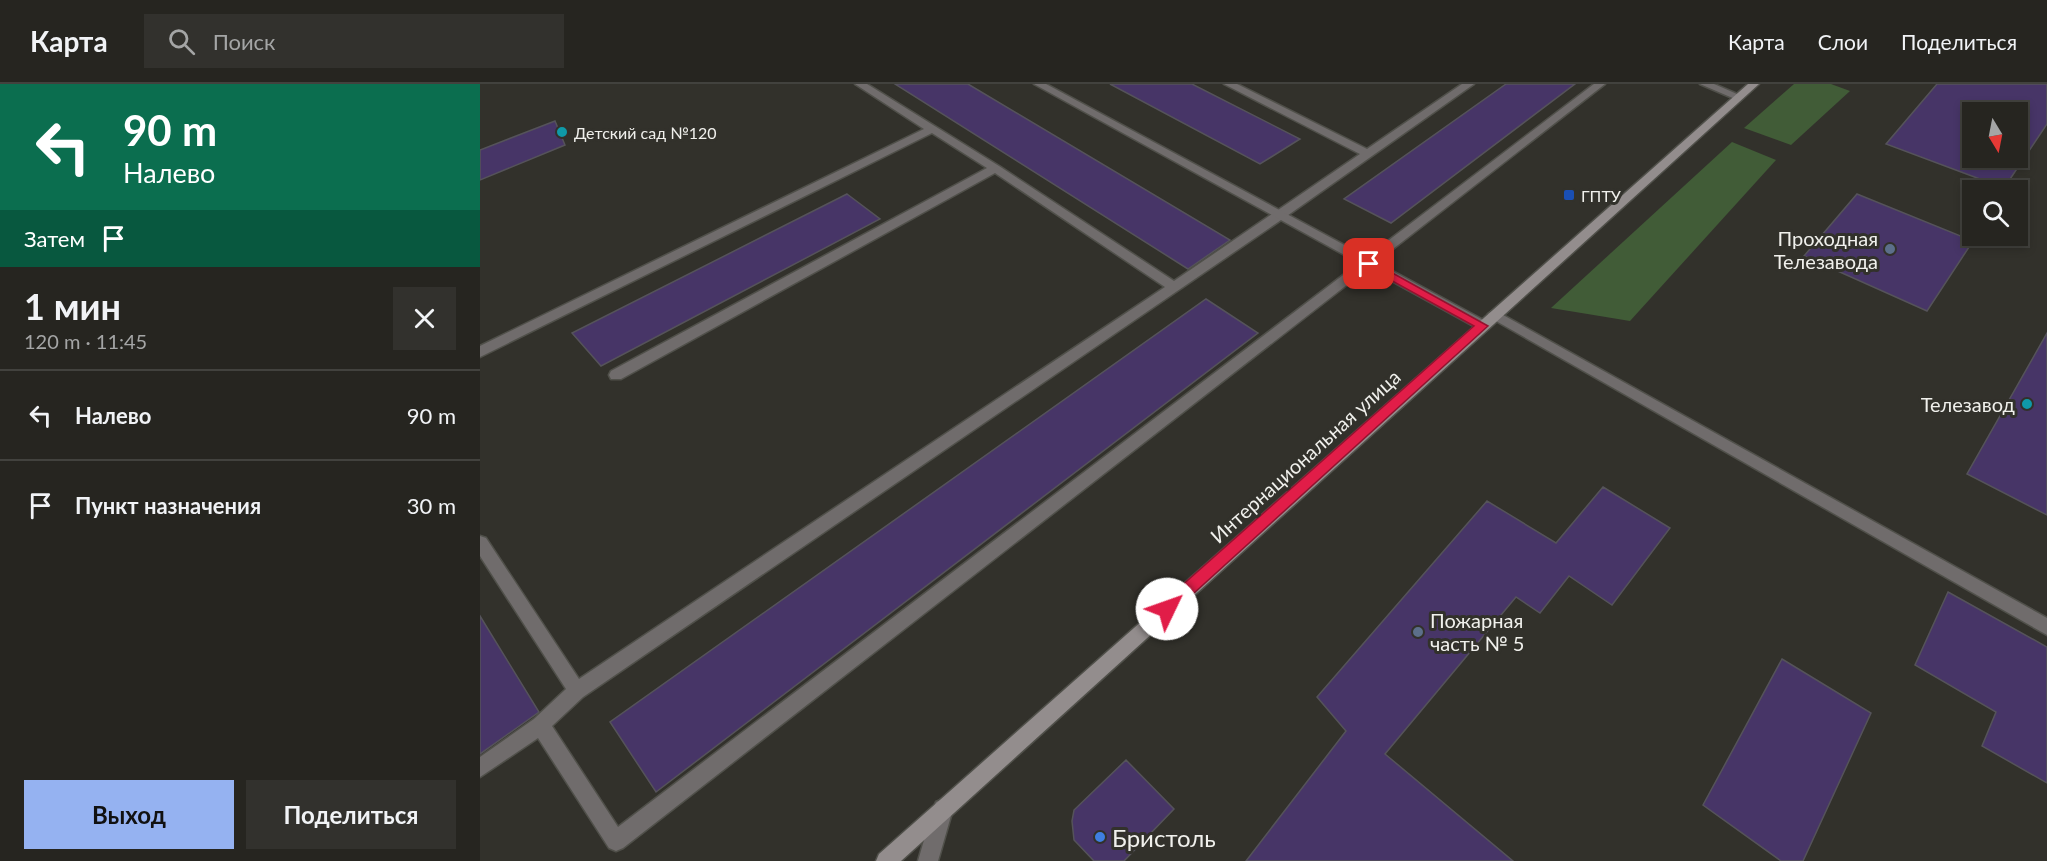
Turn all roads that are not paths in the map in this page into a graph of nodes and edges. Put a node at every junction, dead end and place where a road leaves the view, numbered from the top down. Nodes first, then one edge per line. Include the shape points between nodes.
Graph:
1 (860, 84) edge
2 (1228, 84) edge
3 (1599, 84) edge
4 (1705, 84) edge
5 (1754, 84) edge
6 (1047, 86) edge
7 (1462, 86) edge
8 (1739, 97) junction
9 (932, 129) junction
10 (1368, 154) junction
11 (995, 168) junction
12 (1280, 215) junction
13 (1369, 264) junction
14 (1174, 287) junction
15 (1494, 314) junction
16 (1482, 326) junction
17 (480, 352) edge
18 (616, 375) dead end
19 (480, 543) edge
20 (2047, 627) edge
21 (577, 691) junction
22 (540, 725) junction
23 (480, 768) edge
24 (943, 809) junction
25 (885, 861) edge
26 (928, 861) edge

1 - 9 street
2 - 10 street
3 - 13 street
4 - 8 street
5 - 8 street, Интернациональная улица
6 - 12 street
7 - 10 street
8 - 15 street, Интернациональная улица
9 - 11 street
9 - 17 street
10 - 12 street
11 - 14 street
11 - 18 street
12 - 13 street
12 - 14 street
13 - 16 street
13 - 22 street via 616,841
14 - 21 street
15 - 16 street, Интернациональная улица
15 - 20 street
16 - 24 street, Интернациональная улица
19 - 21 street
21 - 22 street
22 - 23 street
24 - 25 street, Интернациональная улица
24 - 26 street

